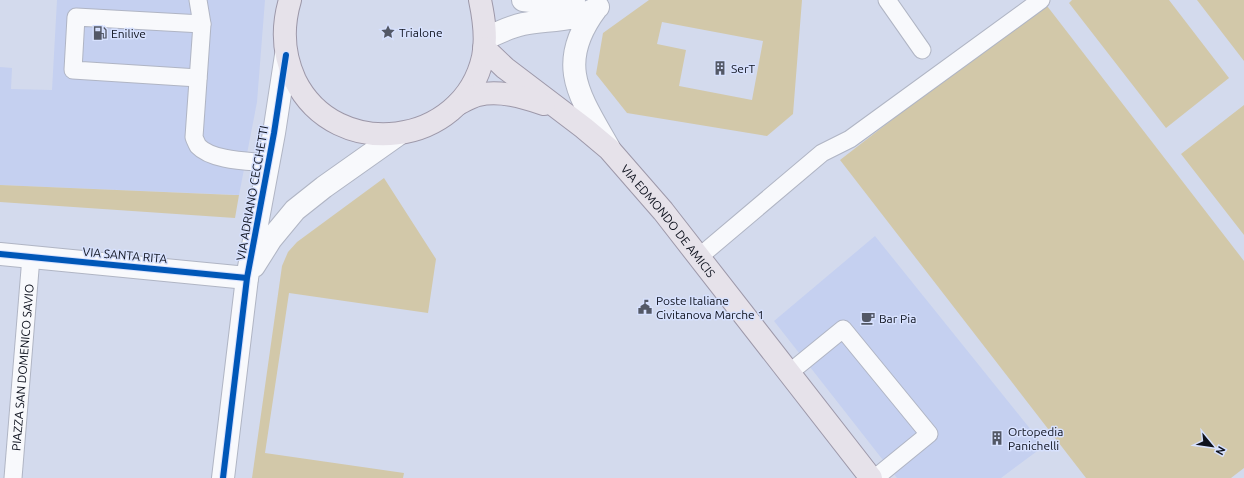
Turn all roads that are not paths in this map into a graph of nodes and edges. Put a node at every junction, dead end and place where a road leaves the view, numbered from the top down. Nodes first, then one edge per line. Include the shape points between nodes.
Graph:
1 (198, 0) edge
2 (290, 0) edge
3 (480, 0) edge
4 (523, 0) edge
5 (574, 0) edge
6 (887, 0) edge
7 (1041, 0) edge
8 (602, 4) edge
9 (202, 24) junction
10 (485, 43) junction
11 (922, 50) dead end
12 (286, 55) junction
13 (198, 78) junction
14 (458, 104) junction
15 (558, 108) junction
16 (399, 134) junction
17 (609, 149) junction
18 (268, 163) junction
19 (0, 254) edge
20 (31, 257) junction
21 (699, 258) junction
22 (247, 278) junction
23 (789, 373) junction
24 (14, 478) edge
25 (223, 478) edge
26 (870, 478) edge
27 (875, 478) edge

1 - 9 lane
2 - 12 main road via 284,33
3 - 10 main road via 485,20
4 - 5 street
6 - 11 lane
7 - 21 lane via 850,139 822,153
8 - 10 street via 580,16 523,24 507,29
8 - 17 street via 587,21 581,34 574,65 576,83 585,106
9 - 13 lane
9 - 13 lane via 76,17 73,70
10 - 14 main road via 478,71
10 - 15 main road, VIA EDMONDO DE AMICIS via 509,71
12 - 16 main road via 298,84 324,115 348,129 362,133
12 - 18 street, VIA ADRIANO CECCHETTI
13 - 18 lane via 194,137 198,146 219,157
14 - 15 main road, VIA EDMONDO DE AMICIS via 478,95 497,94 519,96
14 - 16 main road via 429,125
15 - 17 main road, VIA EDMONDO DE AMICIS
16 - 22 street, VIA ADRIANO CECCHETTI via 295,210 271,238
17 - 21 main road, VIA EDMONDO DE AMICIS via 663,211
18 - 22 street, VIA ADRIANO CECCHETTI
19 - 20 street, VIA SANTA RITA
20 - 22 street, VIA SANTA RITA
20 - 24 lane, PIAZZA SAN DOMENICO SAVIO
21 - 23 main road, VIA EDMONDO DE AMICIS
22 - 25 street, VIA ADRIANO CECCHETTI
23 - 26 main road, VIA EDMONDO DE AMICIS
23 - 27 lane via 843,329 929,434

